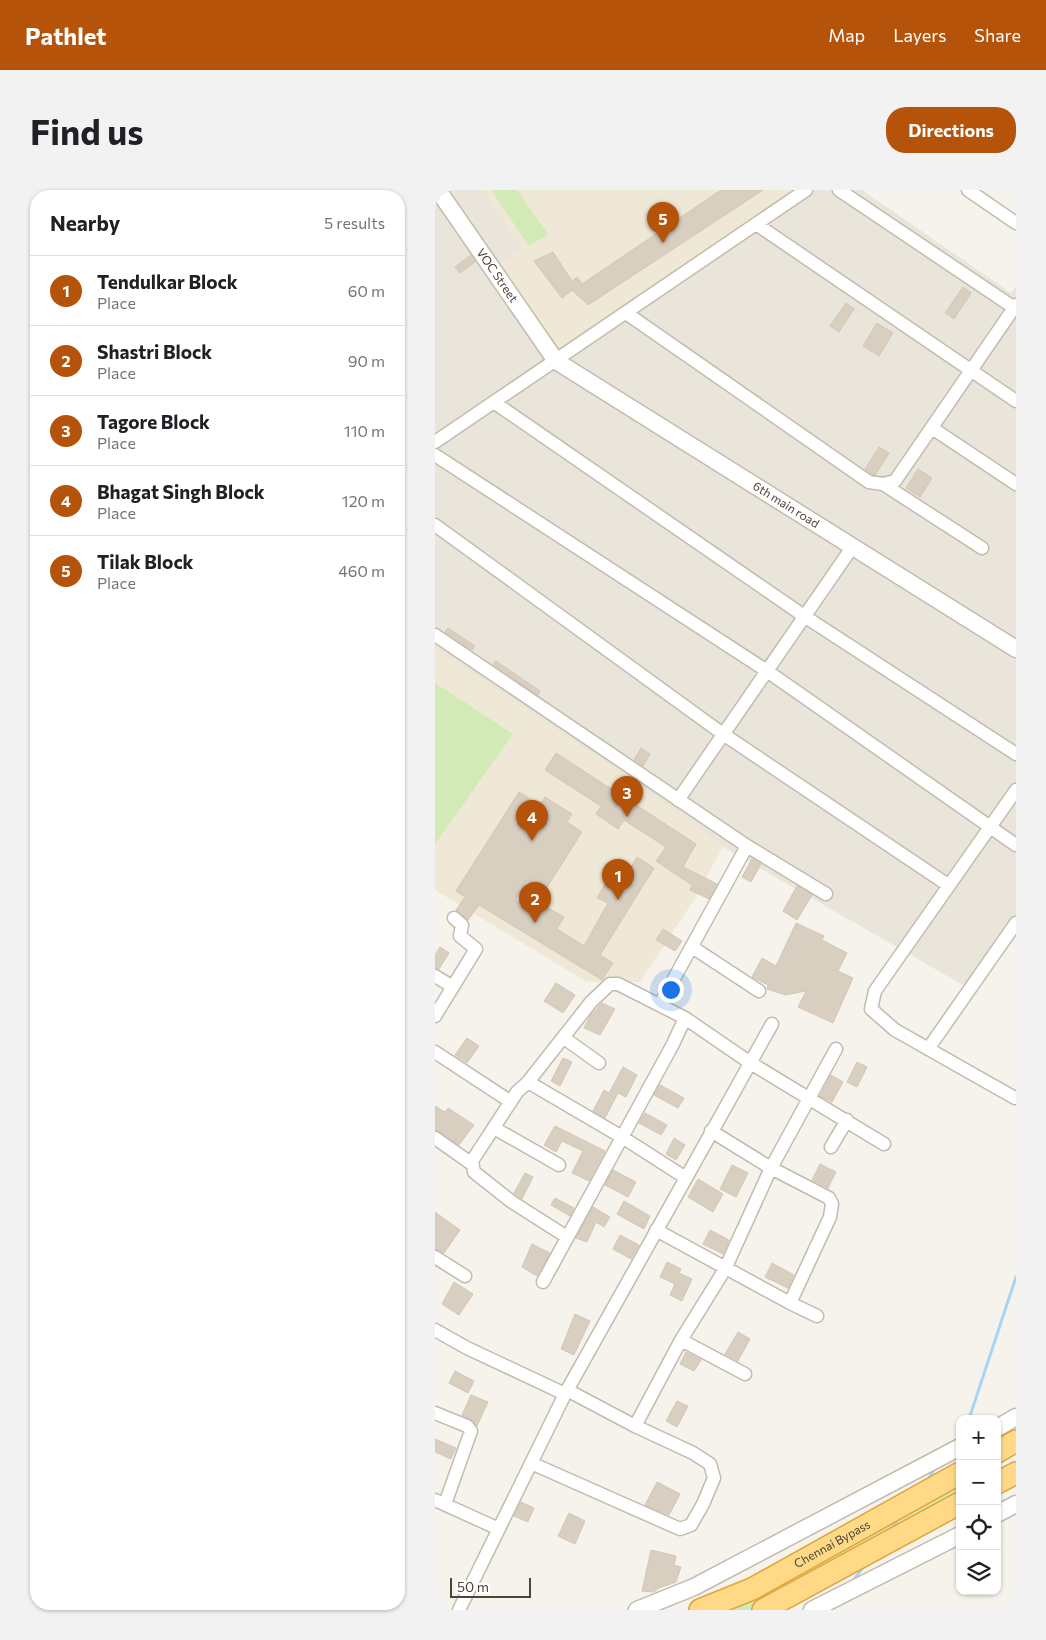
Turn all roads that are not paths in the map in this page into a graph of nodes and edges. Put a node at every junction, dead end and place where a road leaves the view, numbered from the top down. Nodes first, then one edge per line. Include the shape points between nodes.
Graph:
1 (438, 190) edge
2 (806, 190) edge
3 (839, 190) edge
4 (968, 190) edge
5 (1016, 223) edge
6 (757, 224) junction
7 (1015, 308) edge
8 (626, 313) junction
9 (556, 360) junction
10 (971, 370) junction
11 (1016, 401) edge
12 (495, 403) junction
13 (932, 428) junction
14 (437, 437) edge
15 (435, 456) edge
16 (883, 484) junction
17 (1016, 484) edge
18 (435, 525) edge
19 (853, 546) junction
20 (982, 548) dead end
21 (804, 616) junction
22 (435, 635) edge
23 (1016, 649) edge
24 (767, 671) junction
25 (723, 734) junction
26 (1016, 754) edge
27 (1016, 790) edge
28 (678, 800) junction
29 (989, 828) junction
30 (1016, 845) edge
31 (747, 846) junction
32 (948, 885) junction
33 (826, 894) dead end
34 (454, 918) dead end
35 (1016, 923) edge
36 (692, 948) junction
37 (435, 976) edge
38 (453, 987) junction
39 (759, 991) dead end
40 (660, 1004) junction
41 (435, 1016) edge
42 (685, 1018) junction
43 (772, 1024) dead end
44 (564, 1038) junction
45 (836, 1049) dead end
46 (928, 1049) junction
47 (435, 1052) edge
48 (749, 1062) junction
49 (599, 1063) dead end
50 (528, 1082) junction
51 (811, 1098) junction
52 (1015, 1098) dead end
53 (511, 1102) junction
54 (847, 1120) junction
55 (493, 1128) junction
56 (711, 1131) junction
57 (622, 1137) junction
58 (435, 1138) edge
59 (884, 1144) dead end
60 (831, 1147) dead end
61 (472, 1164) junction
62 (559, 1165) dead end
63 (771, 1168) junction
64 (686, 1178) junction
65 (656, 1230) junction
66 (567, 1237) junction
67 (435, 1257) edge
68 (725, 1268) junction
69 (465, 1276) dead end
70 (543, 1282) dead end
71 (790, 1303) junction
72 (817, 1316) dead end
73 (436, 1332) edge
74 (681, 1340) junction
75 (745, 1374) dead end
76 (566, 1392) junction
77 (435, 1413) edge
78 (1016, 1417) edge
79 (635, 1426) junction
80 (1001, 1426) edge
81 (1016, 1441) edge
82 (1001, 1450) edge
83 (950, 1452) edge
84 (531, 1463) junction
85 (1016, 1473) edge
86 (956, 1475) edge
87 (1001, 1481) edge
88 (440, 1502) edge
89 (1016, 1504) edge
90 (958, 1505) edge
91 (1001, 1512) edge
92 (499, 1529) junction
93 (956, 1536) edge
94 (764, 1609) edge
95 (459, 1610) edge
96 (637, 1610) edge
97 (700, 1610) edge
98 (813, 1610) edge

1 - 9 street, VOC Street
2 - 6 street
3 - 7 street
4 - 5 street
6 - 8 street
6 - 10 street
7 - 10 street
8 - 9 street
8 - 16 street via 869,482
9 - 12 street
9 - 19 street, 6th main road
10 - 11 street
10 - 13 street
12 - 14 street
12 - 21 street
13 - 16 street via 895,481
13 - 17 street
15 - 24 street
16 - 20 street
18 - 25 street
19 - 21 street
19 - 23 street, 6th main road
21 - 24 street
21 - 26 street
22 - 28 street
24 - 25 street
24 - 29 street
25 - 28 street
25 - 32 street
27 - 29 street
28 - 31 street
29 - 30 street
29 - 32 street
31 - 33 street
31 - 36 street
32 - 46 street via 875,991 871,1009 895,1030
34 - 38 street via 462,925 460,936 476,949
35 - 46 street
36 - 39 street
36 - 40 street
37 - 38 street
38 - 41 street
40 - 42 street
40 - 44 street via 618,984 610,984 591,1002
42 - 48 street
42 - 57 street
43 - 48 street
44 - 49 street
44 - 50 street
45 - 51 street
46 - 52 street
47 - 53 street
48 - 51 street
48 - 56 street
50 - 53 street
50 - 57 street
51 - 54 street
51 - 63 street
53 - 55 street
54 - 59 street
54 - 60 street
55 - 61 street
55 - 62 street
56 - 63 street
56 - 64 street
57 - 64 street
57 - 66 street
58 - 61 street
61 - 66 street via 474,1172 513,1202
63 - 68 street
63 - 71 street via 829,1198 832,1204 830,1218
64 - 65 street
65 - 68 street
65 - 76 street
66 - 70 street
67 - 69 street
68 - 71 street
68 - 74 street
71 - 72 street
73 - 76 street
74 - 75 street
74 - 79 street
76 - 79 street
76 - 84 street
77 - 88 street via 467,1426 471,1431
78 - 80 street
79 - 84 street via 710,1464 714,1478 691,1525 679,1529
81 - 82 highway
83 - 96 street via 694,1587
84 - 92 street
85 - 87 highway
86 - 97 highway, Chennai Bypass via 752,1589
88 - 92 street
89 - 91 street
90 - 94 highway, Chennai Bypass
92 - 95 street
93 - 98 street

